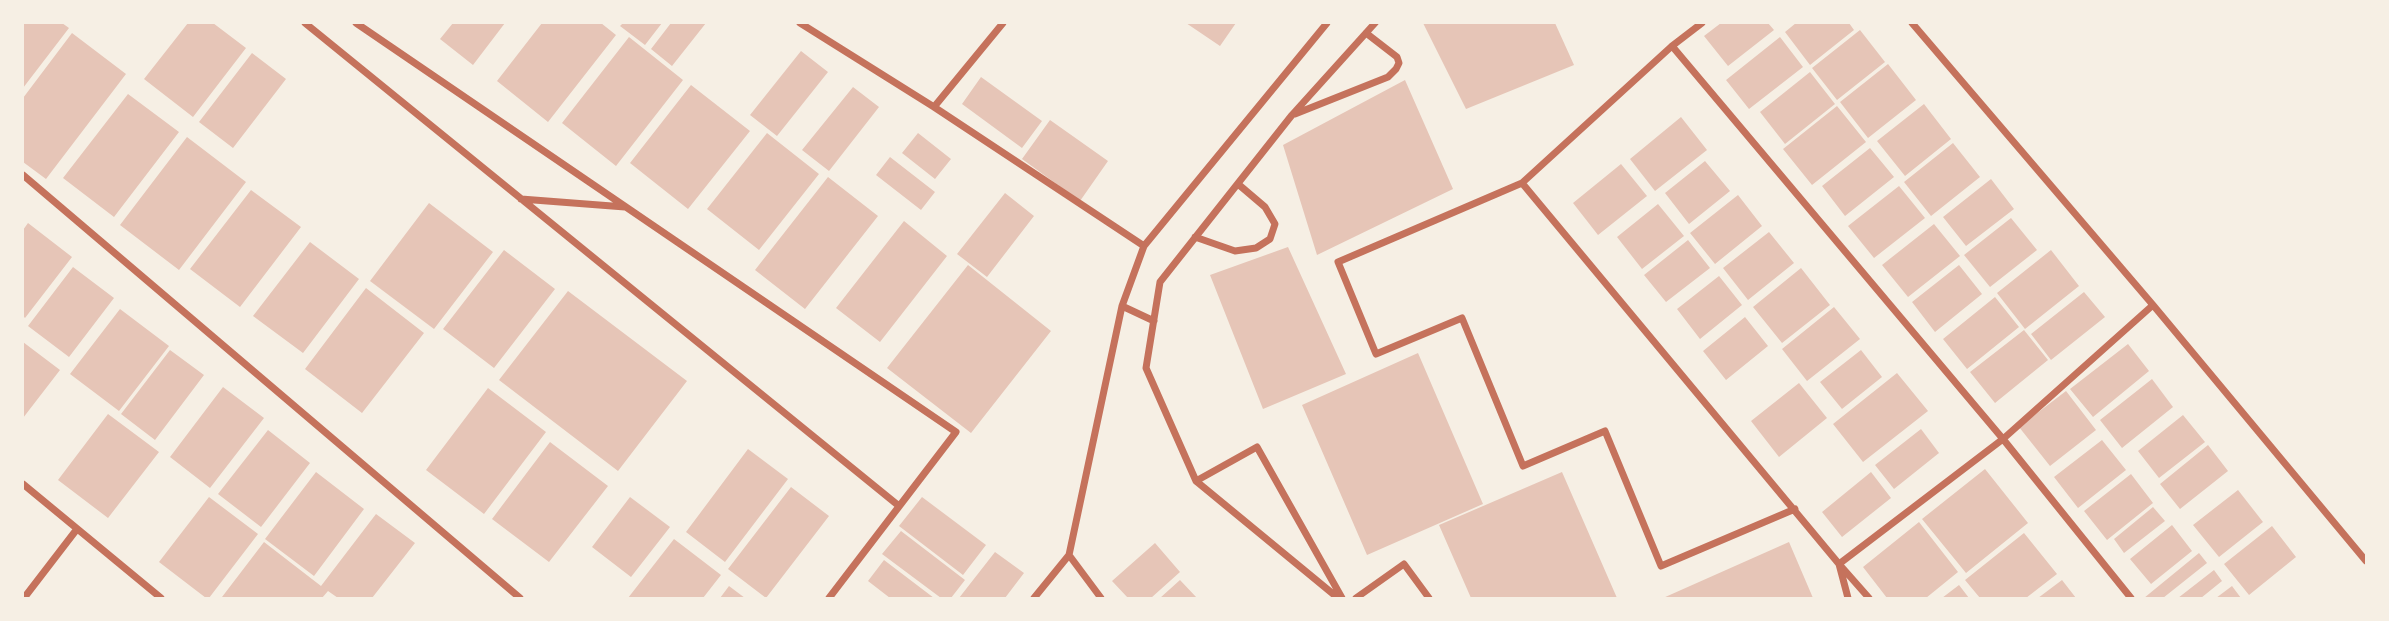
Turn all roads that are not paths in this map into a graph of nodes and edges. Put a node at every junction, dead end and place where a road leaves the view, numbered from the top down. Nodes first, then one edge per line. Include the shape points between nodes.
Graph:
1 (305, 23) edge
2 (356, 23) edge
3 (800, 23) edge
4 (1003, 23) edge
5 (1326, 23) edge
6 (1375, 23) edge
7 (1702, 23) edge
8 (1912, 23) edge
9 (1366, 33) junction
10 (1672, 46) junction
11 (934, 107) junction
12 (1292, 115) junction
13 (23, 175) edge
14 (1522, 183) junction
15 (1238, 184) junction
16 (522, 199) junction
17 (625, 207) junction
18 (1195, 237) junction
19 (1144, 246) junction
20 (2153, 305) junction
21 (1122, 306) junction
22 (1154, 321) junction
23 (2003, 439) junction
24 (1196, 481) junction
25 (23, 484) edge
26 (899, 506) junction
27 (1795, 509) junction
28 (76, 529) junction
29 (1069, 555) junction
30 (2366, 561) edge
31 (1839, 564) junction
32 (24, 598) edge
33 (160, 598) edge
34 (520, 598) edge
35 (829, 598) edge
36 (1034, 598) edge
37 (1101, 598) edge
38 (1340, 598) edge
39 (1356, 598) edge
40 (1429, 598) edge
41 (1848, 598) edge
42 (1869, 598) edge
43 (2131, 598) edge

1 - 16 street
2 - 17 street
3 - 11 street
4 - 11 street
5 - 19 street
6 - 9 street
7 - 10 street
8 - 20 street
9 - 12 street
9 - 12 street via 1397,57 1396,69 1388,77
10 - 14 street
10 - 23 street
11 - 19 street
12 - 15 street
13 - 34 street
14 - 27 street
14 - 27 street via 1338,261 1376,354 1462,318 1523,466 1605,431 1661,566
15 - 18 street
15 - 18 street via 1265,207 1275,224 1270,240 1235,251
16 - 17 street
16 - 26 street
17 - 26 street via 956,432
18 - 22 street via 1160,282
19 - 21 street
20 - 23 street
20 - 30 street
21 - 22 street
21 - 29 street
22 - 24 street via 1146,368
23 - 31 street
23 - 43 street
24 - 38 street
24 - 38 street via 1258,447
25 - 28 street
26 - 35 street
27 - 31 street
28 - 32 street
28 - 33 street
29 - 36 street
29 - 37 street
31 - 41 street
31 - 42 street
39 - 40 street via 1404,564

